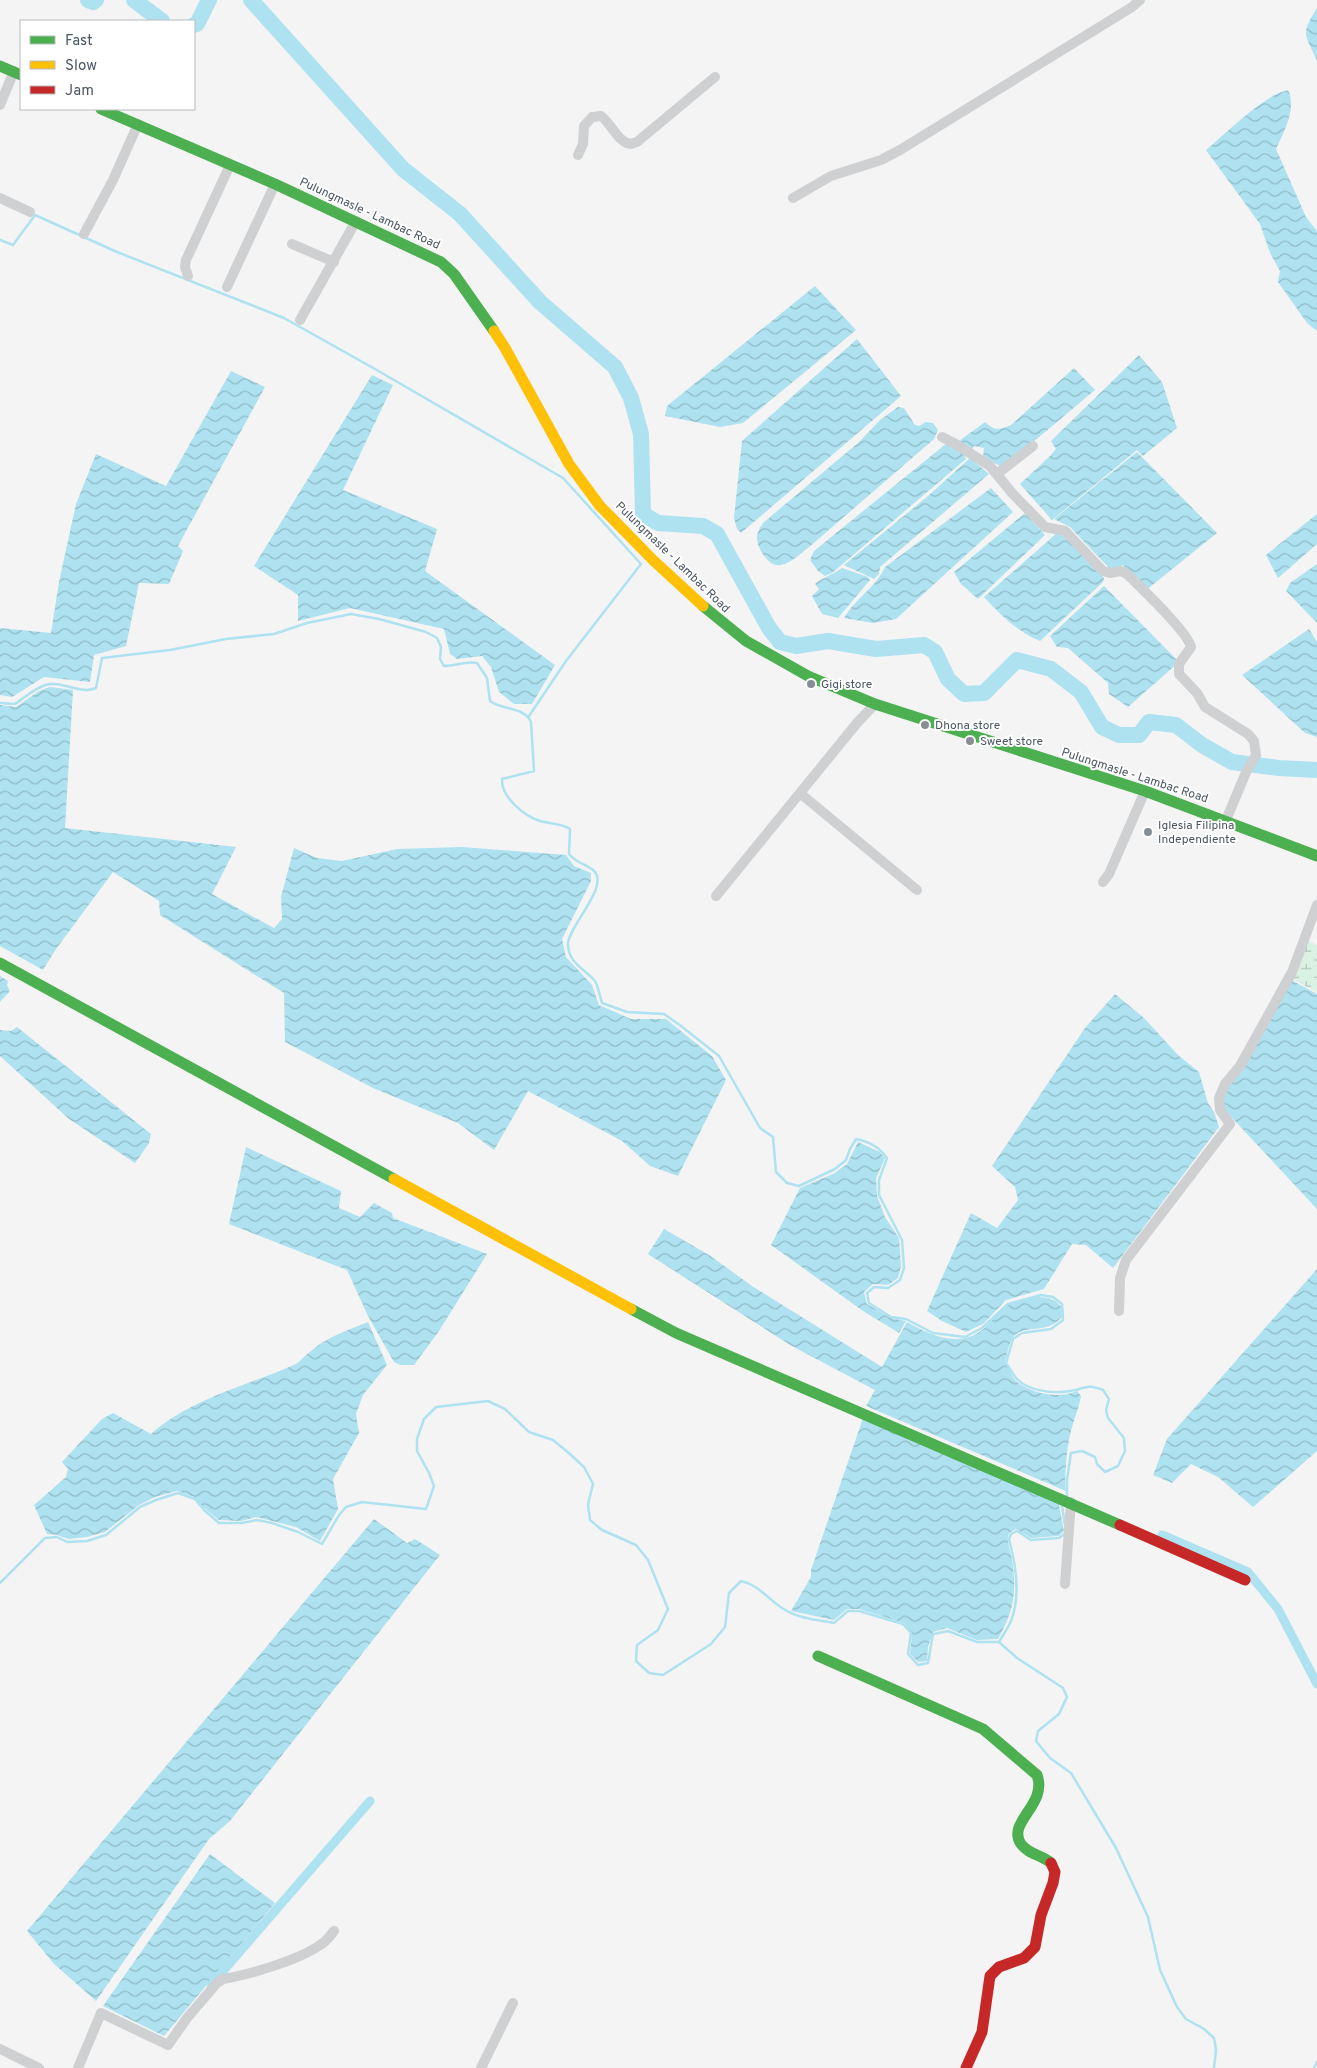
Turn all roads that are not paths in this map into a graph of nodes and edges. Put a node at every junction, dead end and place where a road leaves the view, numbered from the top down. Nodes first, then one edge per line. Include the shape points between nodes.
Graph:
1 (1140, 0) edge
2 (0, 66) edge
3 (18, 73) edge
4 (715, 77) dead end
5 (0, 105) edge
6 (103, 110) edge
7 (138, 124) junction
8 (578, 155) dead end
9 (230, 165) junction
10 (275, 184) junction
11 (0, 198) edge
12 (793, 198) dead end
13 (30, 212) dead end
14 (356, 222) junction
15 (84, 234) dead end
16 (292, 244) dead end
17 (334, 262) junction
18 (188, 276) dead end
19 (227, 287) dead end
20 (300, 320) dead end
21 (942, 437) dead end
22 (1033, 446) dead end
23 (997, 474) junction
24 (875, 704) junction
25 (1145, 791) junction
26 (801, 794) junction
27 (1226, 820) junction
28 (1317, 856) edge
29 (1103, 882) dead end
30 (916, 890) dead end
31 (716, 896) dead end
32 (1317, 905) edge
33 (0, 963) edge
34 (1119, 1311) dead end
35 (1065, 1500) junction
36 (1245, 1580) dead end
37 (1065, 1584) dead end
38 (818, 1656) dead end
39 (334, 1931) dead end
40 (513, 2003) dead end
41 (0, 2049) edge
42 (39, 2068) edge
43 (78, 2068) edge
44 (481, 2068) edge
45 (966, 2068) edge

1 - 12 street via 1124,13 900,150 881,160 831,176
2 - 3 street
3 - 5 street
4 - 8 street via 631,144 624,141 607,121 598,115 592,117 584,126 583,144
6 - 7 street, Pulungmasle - Lambac Road
7 - 9 street, Pulungmasle - Lambac Road
7 - 15 street
9 - 10 street, Pulungmasle - Lambac Road
9 - 18 street via 186,260
10 - 14 street, Pulungmasle - Lambac Road
10 - 19 street
11 - 13 street
14 - 17 street
14 - 24 street, Pulungmasle - Lambac Road via 428,254 454,274 505,348 569,464 600,506 654,562 746,641 808,676
16 - 17 street
17 - 20 street
21 - 23 street via 976,456
22 - 23 street
23 - 27 street via 1045,527 1065,531 1107,573 1124,572 1162,609 1191,644 1179,664 1179,674 1198,693 1205,708 1254,741 1256,754
24 - 25 street, Pulungmasle - Lambac Road
24 - 26 street
25 - 27 street, Pulungmasle - Lambac Road
25 - 29 street
26 - 30 street
26 - 31 street
27 - 28 street, Pulungmasle - Lambac Road
32 - 34 street via 1292,972 1219,1098 1220,1110 1230,1124 1126,1260 1120,1278
33 - 35 street via 676,1333
35 - 36 street
35 - 37 street
38 - 45 street via 983,1729 1040,1780 1040,1793 1020,1825 1018,1840 1022,1847 1048,1860 1055,1872 1054,1880 1034,1948 1023,1959 995,1968 990,1976 982,2032
39 - 43 street via 313,1949 262,1970 223,1979 186,2018 168,2044 101,2013
40 - 44 street
41 - 42 street

